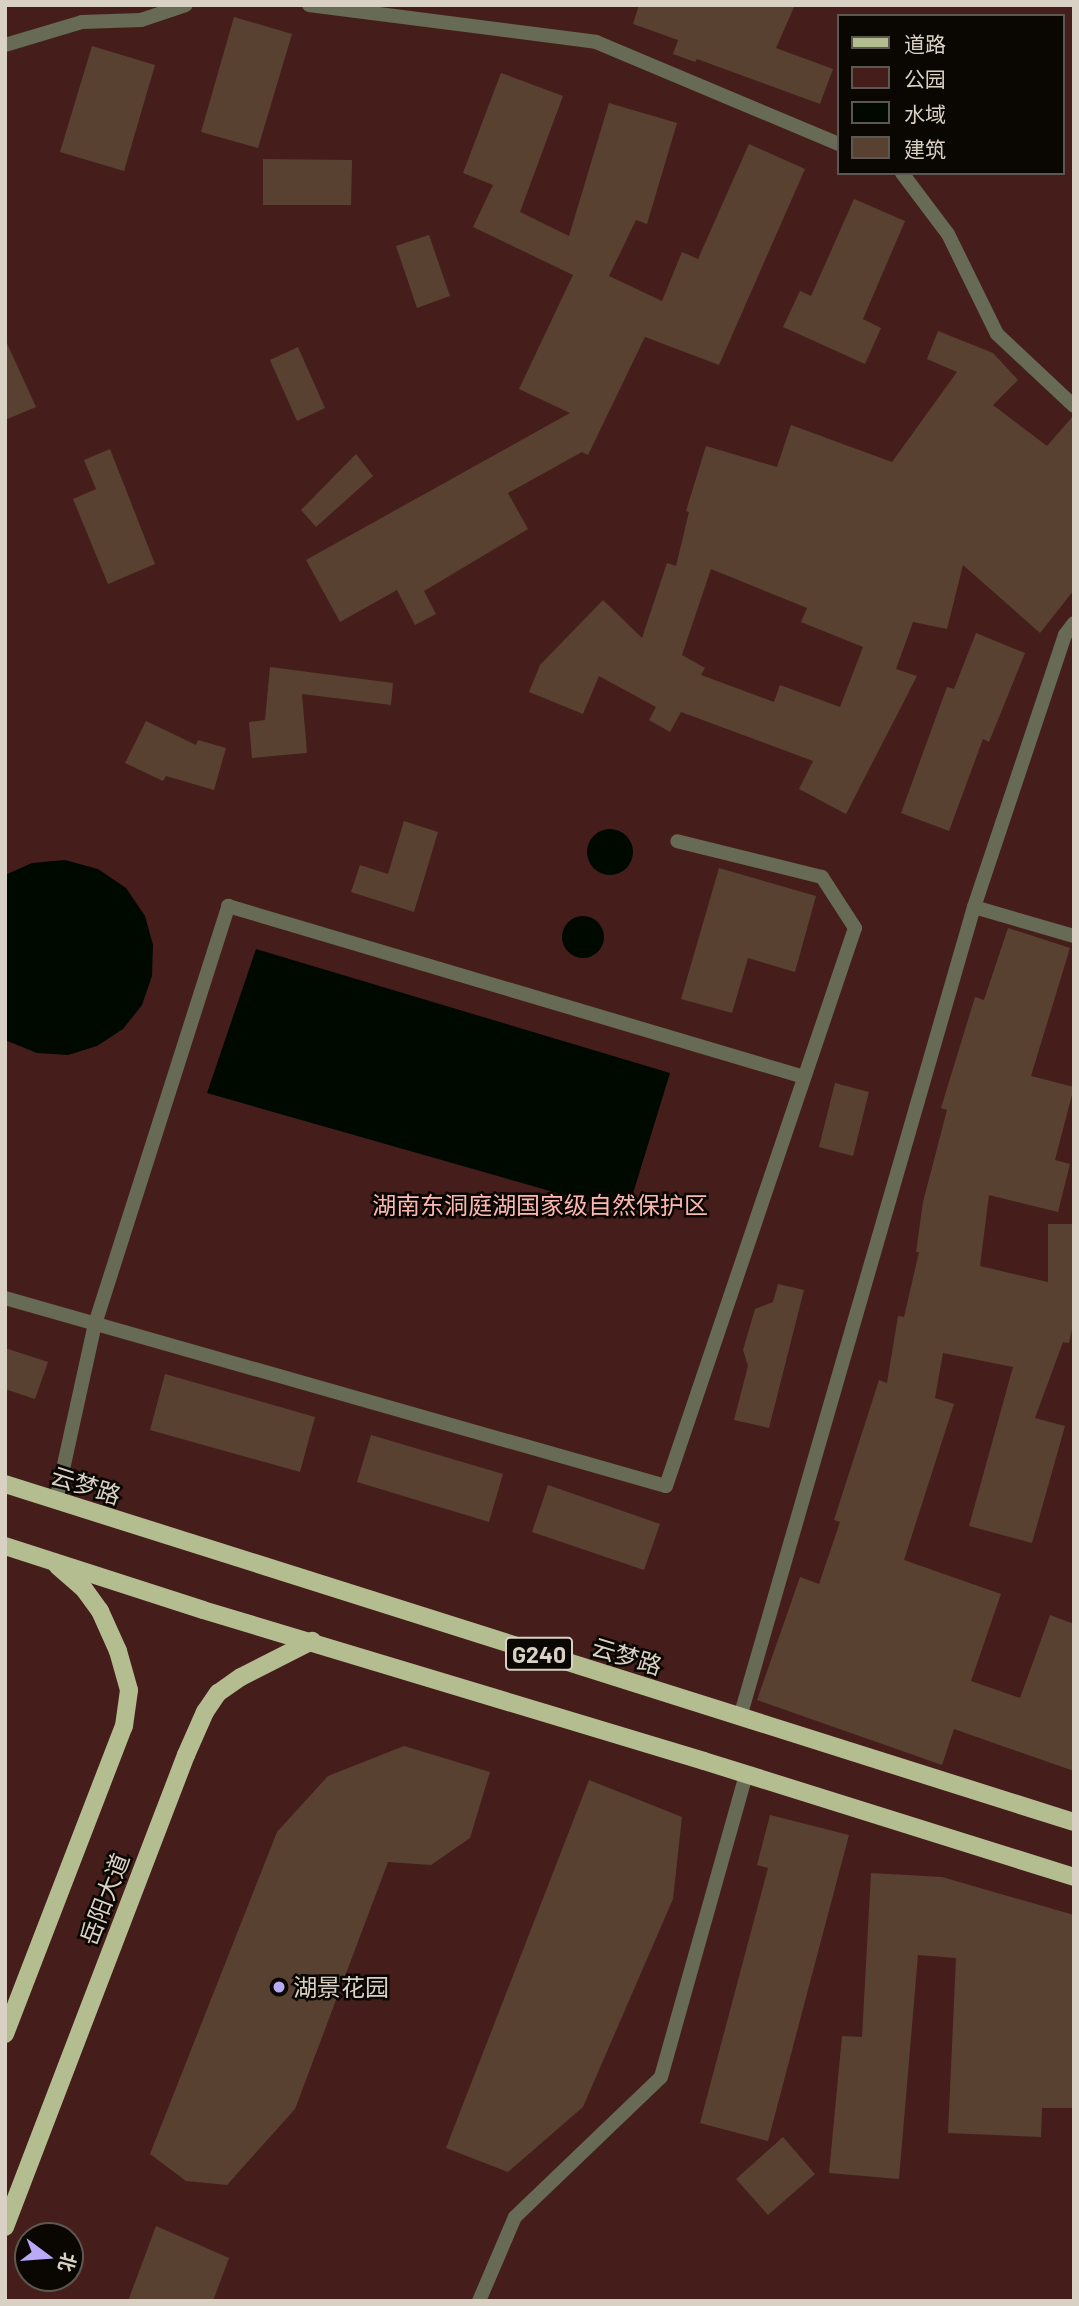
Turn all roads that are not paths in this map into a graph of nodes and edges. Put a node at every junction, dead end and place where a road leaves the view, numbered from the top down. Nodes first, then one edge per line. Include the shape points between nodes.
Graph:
1 (187, 5) edge
2 (309, 5) edge
3 (5, 45) edge
4 (838, 144) edge
5 (904, 175) edge
6 (1074, 406) edge
7 (1074, 623) edge
8 (677, 841) dead end
9 (974, 907) junction
10 (1074, 936) edge
11 (804, 1077) junction
12 (5, 1298) edge
13 (95, 1324) junction
14 (5, 1484) edge
15 (57, 1501) junction
16 (5, 1546) edge
17 (53, 1562) junction
18 (312, 1642) junction
19 (740, 1717) junction
20 (747, 1774) junction
21 (1074, 1822) edge
22 (1074, 1877) edge
23 (5, 2034) edge
24 (5, 2227) edge
25 (479, 2301) edge

1 - 3 street via 141,20 82,22
2 - 4 street via 596,42
5 - 6 street via 948,234 997,334
7 - 9 street via 1065,635
8 - 11 street via 822,877 855,928
9 - 10 street
9 - 19 street
11 - 13 street via 666,1486
11 - 13 street via 228,906
12 - 13 street
13 - 15 street
14 - 15 main road, 云梦路 / G240
15 - 19 main road, 云梦路 / G240
16 - 17 main road, G240
17 - 18 main road, G240
17 - 23 main road, 岳阳大道 via 84,1589 100,1611 129,1690 124,1726
18 - 20 main road, G240
18 - 24 main road, 岳阳大道 via 241,1677 218,1693 205,1712
19 - 21 main road, 云梦路 / G240
20 - 22 main road, G240
20 - 25 street via 661,2077 515,2217

